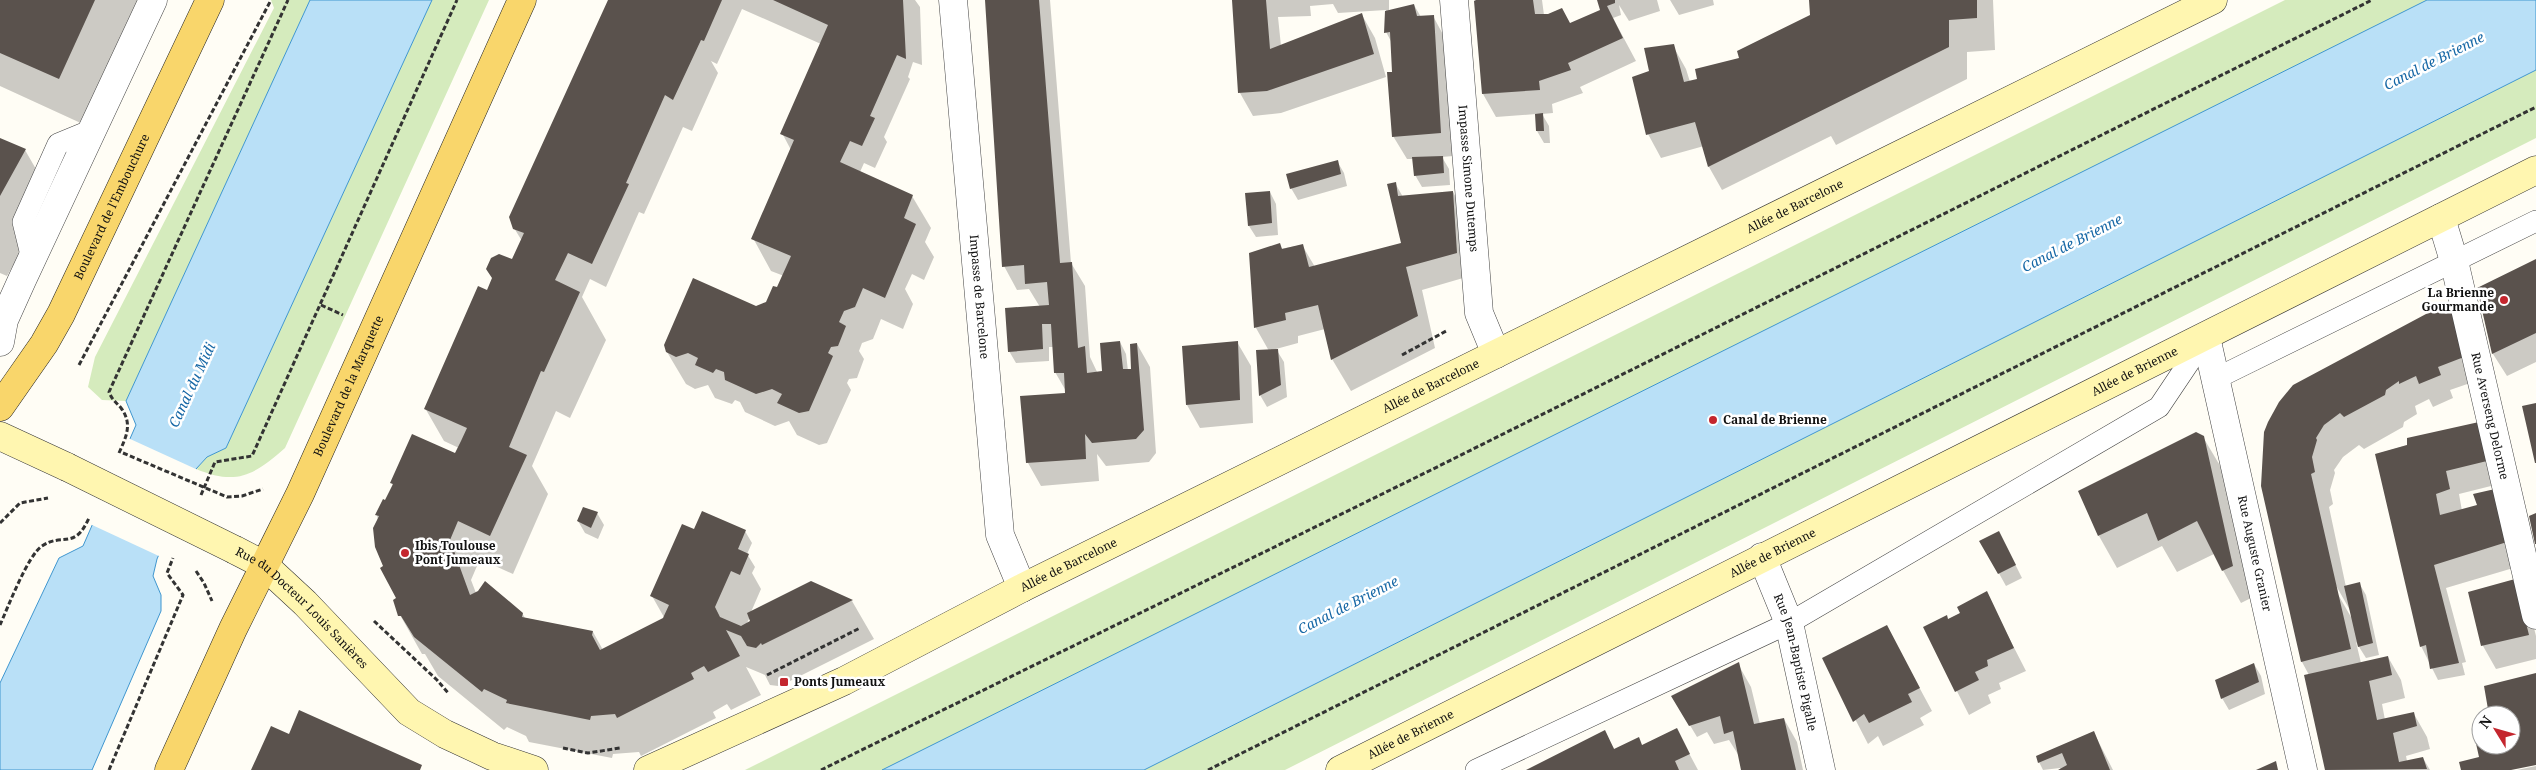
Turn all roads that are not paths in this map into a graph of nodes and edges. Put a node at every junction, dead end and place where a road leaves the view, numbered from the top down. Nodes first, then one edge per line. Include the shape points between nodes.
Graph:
1 (153, 0) edge
2 (210, 0) edge
3 (522, 0) edge
4 (953, 0) edge
5 (1454, 0) edge
6 (2213, 0) edge
7 (2536, 170) edge
8 (2441, 218) junction
9 (2536, 221) edge
10 (2454, 261) junction
11 (2206, 337) junction
12 (0, 342) edge
13 (1496, 354) junction
14 (2215, 379) junction
15 (0, 407) edge
16 (0, 436) edge
17 (1762, 557) junction
18 (264, 565) junction
19 (1022, 588) junction
20 (2536, 615) edge
21 (1789, 622) junction
22 (169, 770) edge
23 (534, 770) edge
24 (648, 770) edge
25 (1340, 770) edge
26 (1476, 770) edge
27 (1821, 770) edge
28 (2303, 770) edge

1 - 12 street via 4,320
2 - 15 main road, Boulevard de l'Embouchure via 61,314
3 - 18 main road, Boulevard de la Marquette via 348,389
4 - 19 street, Impasse de Barcelone via 1000,536
5 - 13 street, Impasse Simone Dutemps via 1479,313
6 - 13 main road, Allée de Barcelone
7 - 8 main road, Allée de Brienne
8 - 10 street, Rue Averseng Delorme
8 - 11 main road, Allée de Brienne
9 - 10 lane
10 - 14 lane
10 - 20 street, Rue Averseng Delorme
11 - 14 street, Rue Auguste Granier
11 - 17 main road, Allée de Brienne
11 - 21 lane, Allée de Brienne via 2159,407
13 - 19 main road, Allée de Barcelone
14 - 28 street, Rue Auguste Granier
16 - 18 main road, Rue du Docteur Louis Sanières, bridge
17 - 21 street, Rue Jean-Baptiste Pigalle
17 - 25 main road, Allée de Brienne
18 - 22 main road, Boulevard de la Marquette
18 - 23 main road, Rue du Docteur Louis Sanières via 310,608 409,712 444,734 492,756
19 - 24 main road, Allée de Barcelone via 844,681
21 - 26 lane, Allée de Brienne
21 - 27 street, Rue Jean-Baptiste Pigalle

